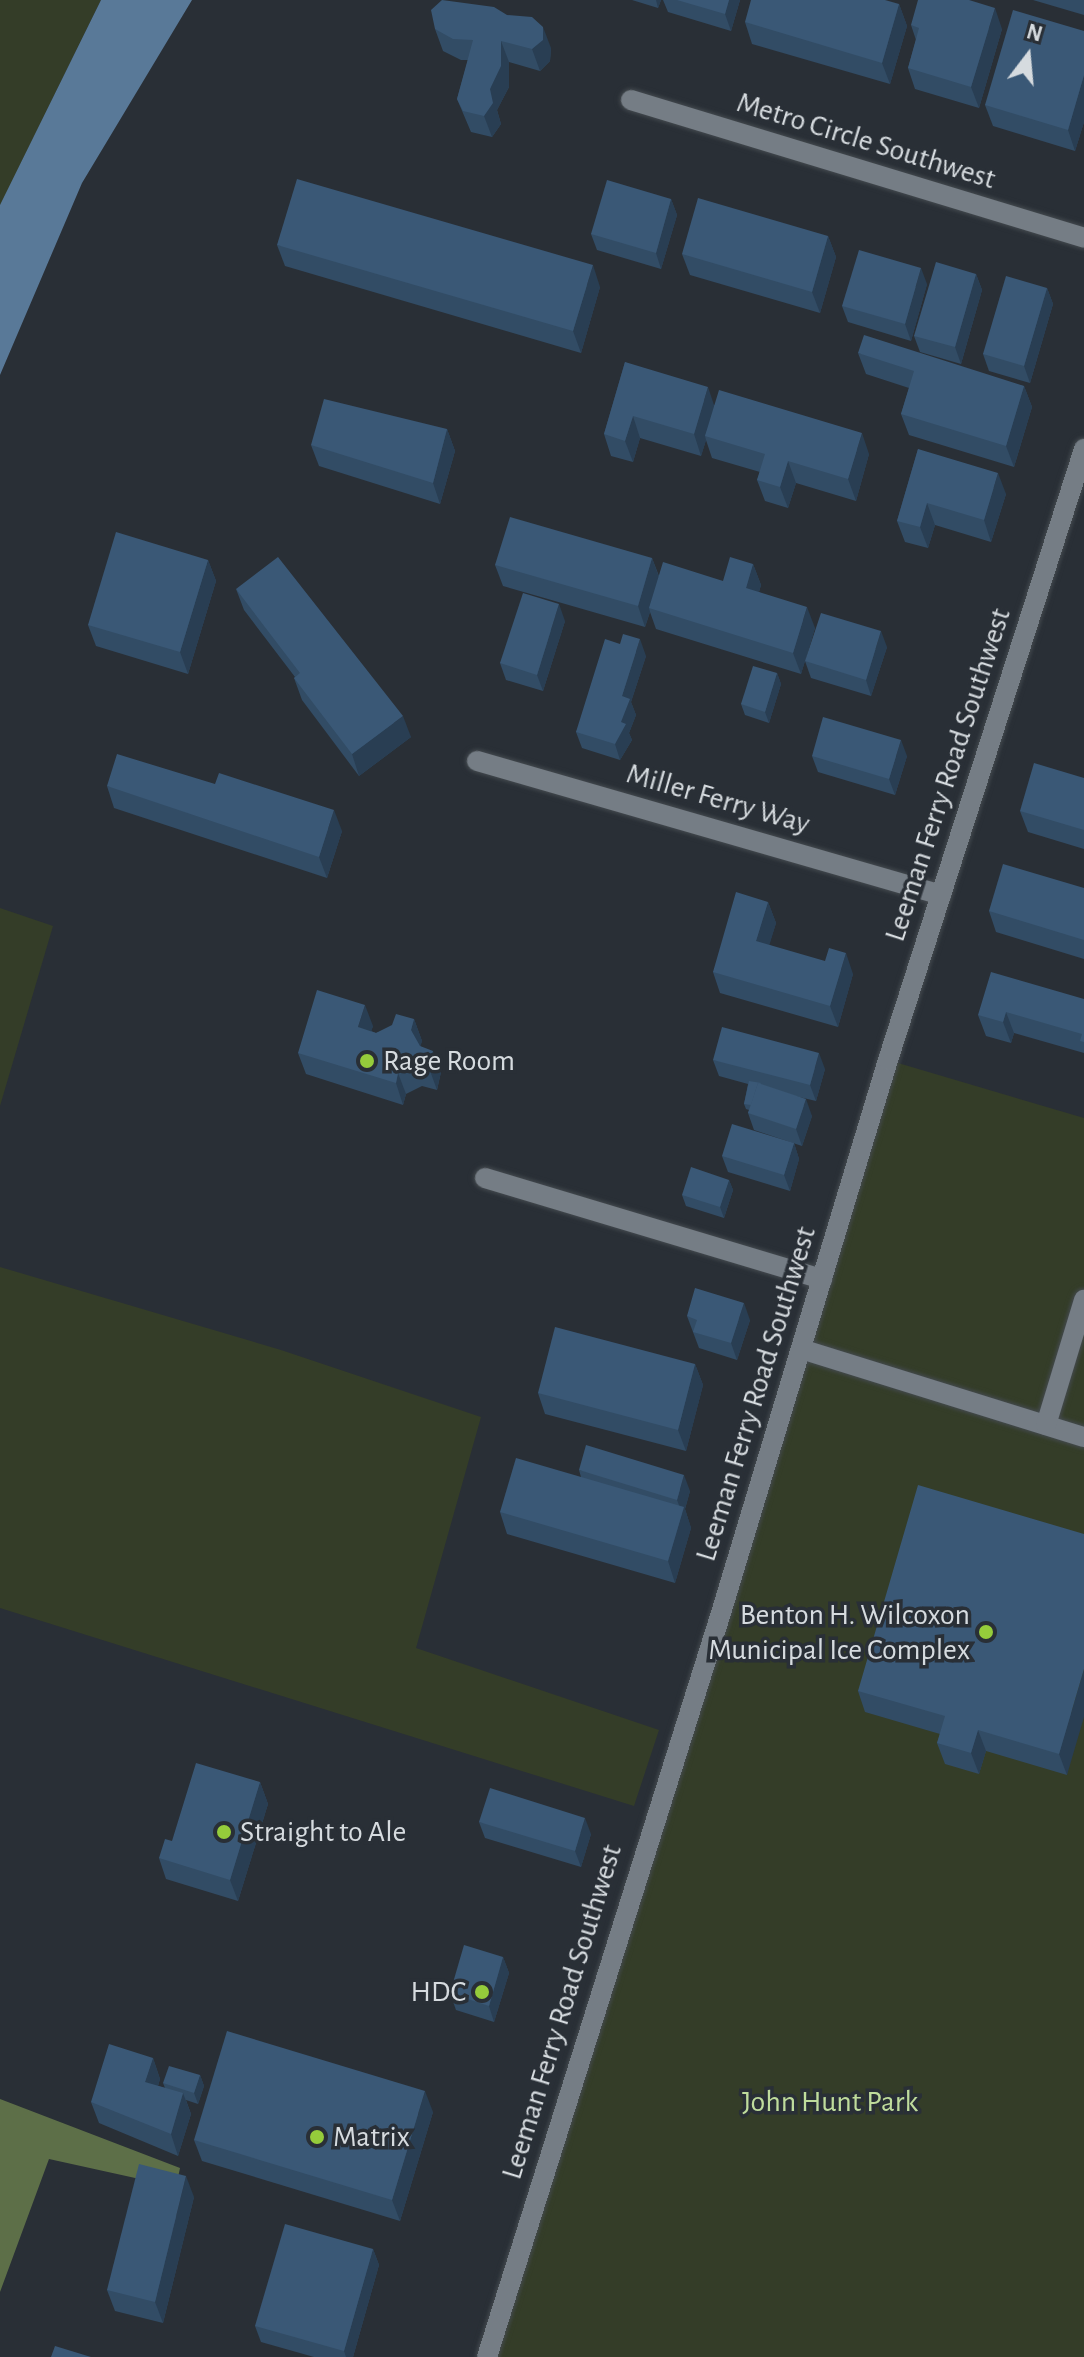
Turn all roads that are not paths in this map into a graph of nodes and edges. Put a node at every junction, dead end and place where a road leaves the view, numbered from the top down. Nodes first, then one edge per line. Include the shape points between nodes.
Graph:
1 (631, 100) dead end
2 (1084, 238) edge
3 (1084, 449) edge
4 (477, 761) dead end
5 (941, 895) junction
6 (485, 1178) dead end
7 (822, 1279) junction
8 (1084, 1300) edge
9 (801, 1349) junction
10 (1046, 1425) junction
11 (1084, 1437) edge
12 (487, 2357) edge

1 - 2 street, Metro Circle Southwest
3 - 5 street, Leeman Ferry Road Southwest
4 - 5 street, Miller Ferry Way
5 - 7 street, Leeman Ferry Road Southwest
6 - 7 street
7 - 9 street, Leeman Ferry Road Southwest
8 - 10 street
9 - 10 street
9 - 12 street, Leeman Ferry Road Southwest
10 - 11 street

